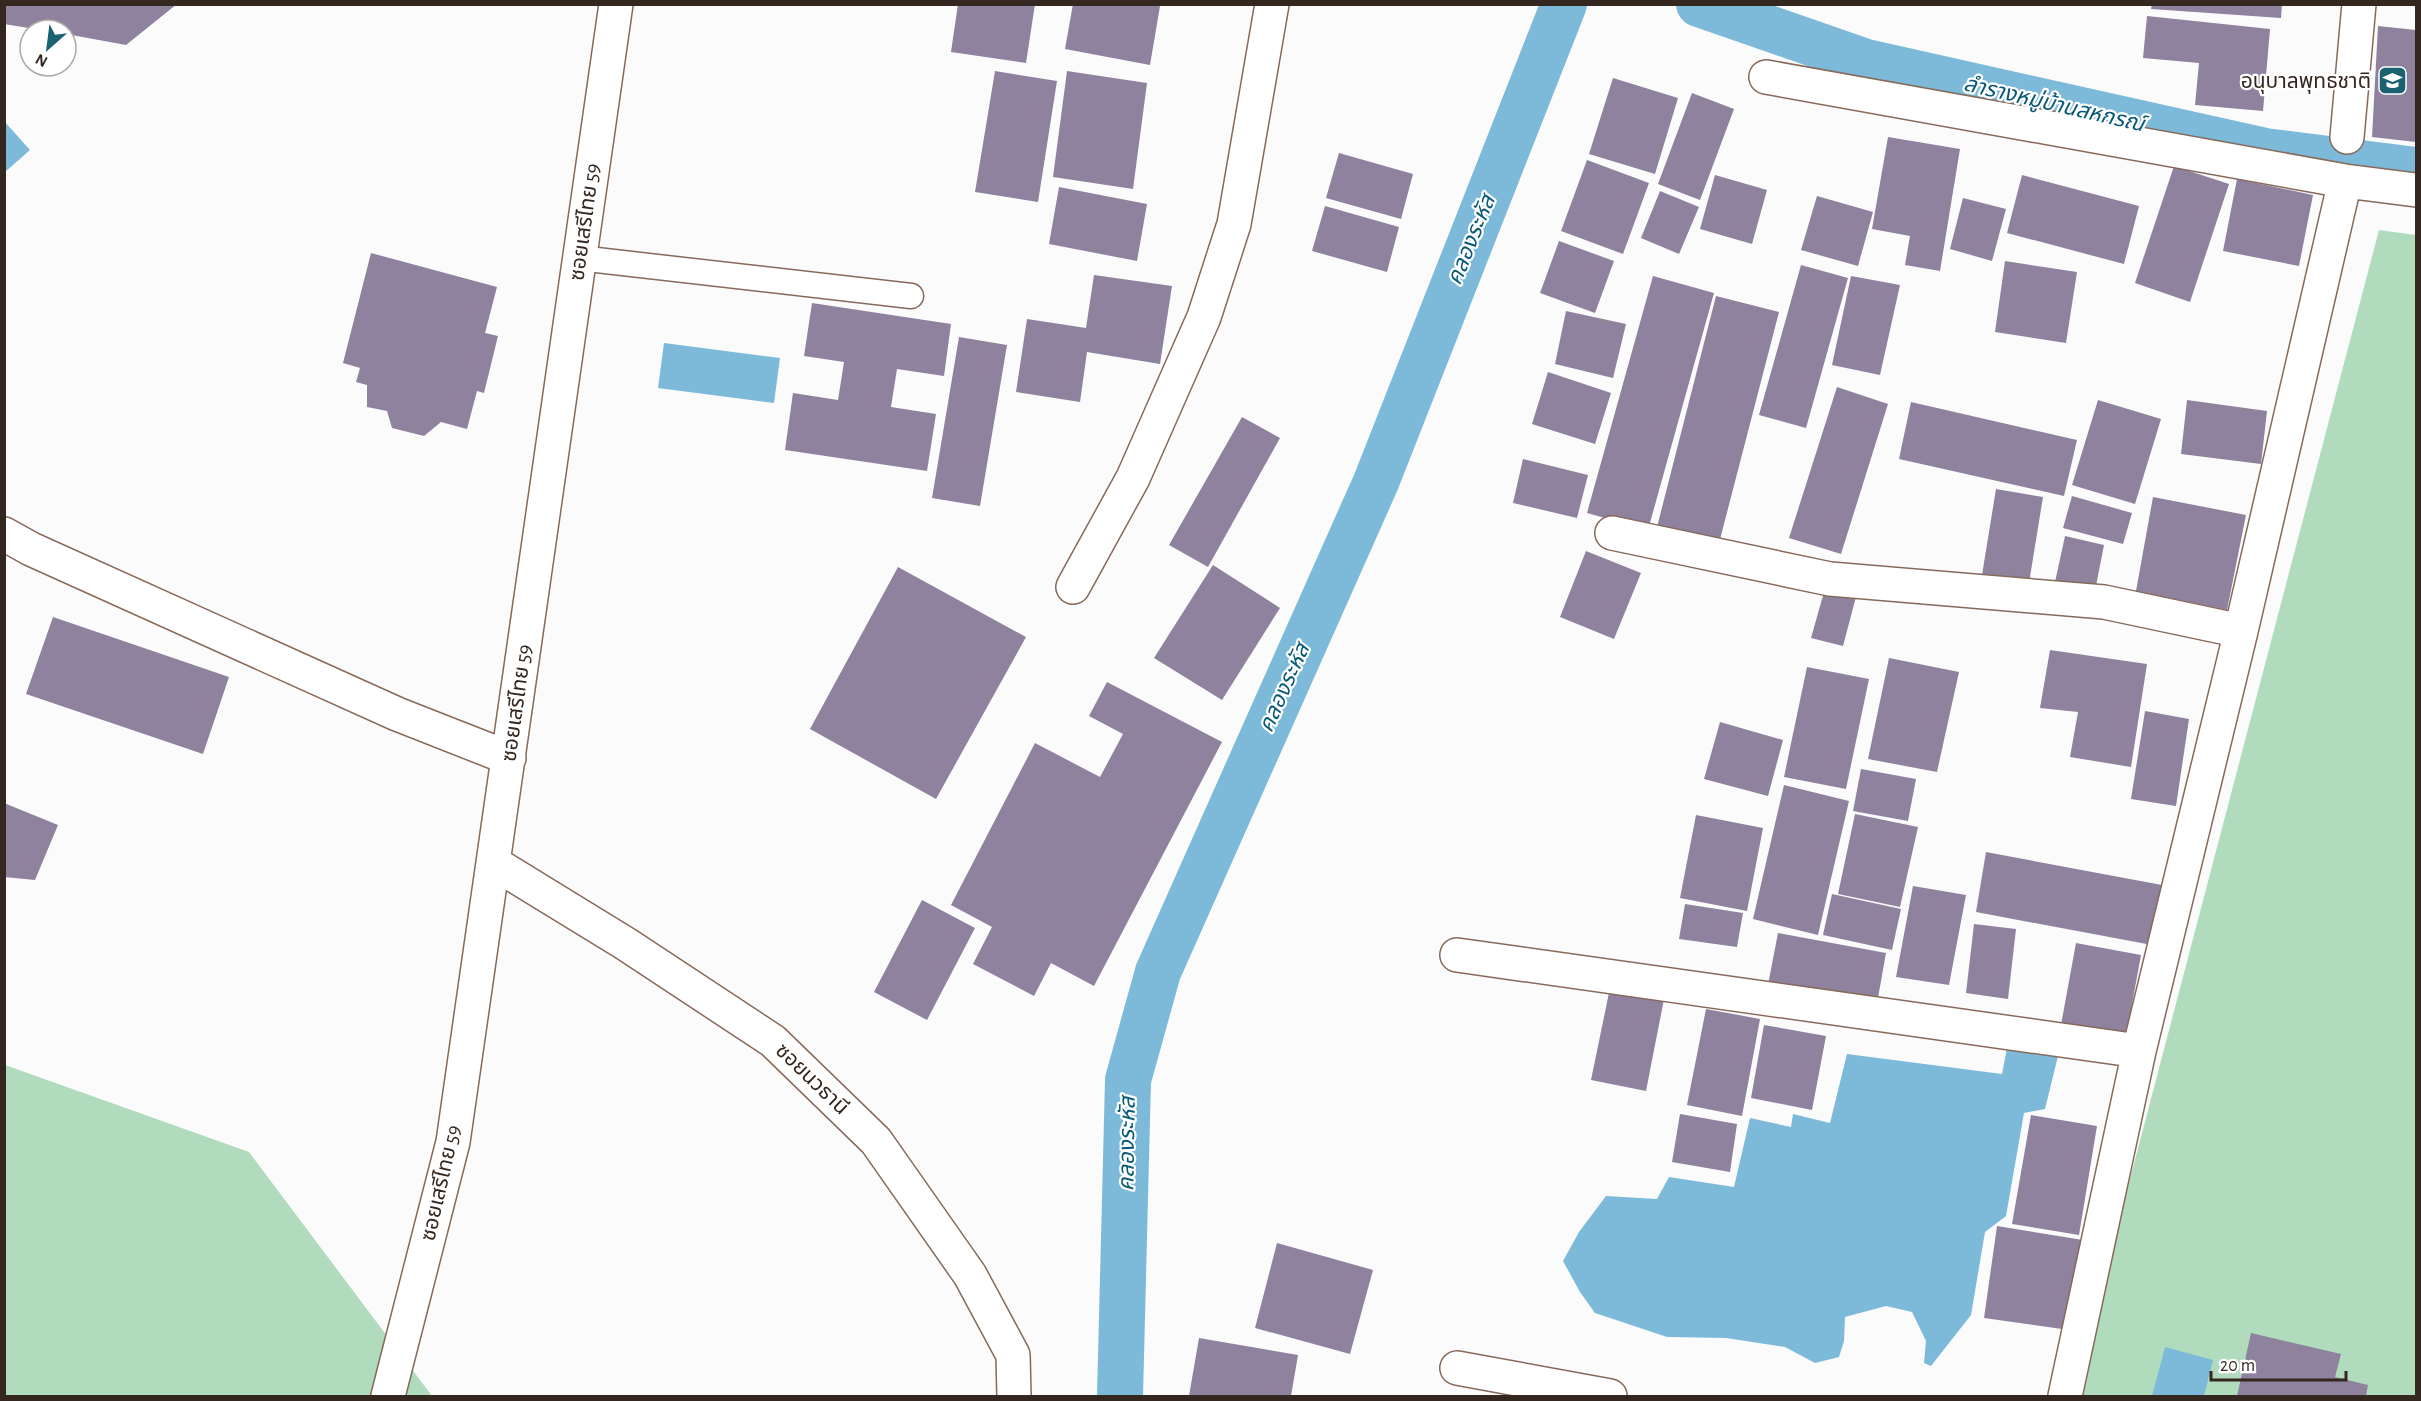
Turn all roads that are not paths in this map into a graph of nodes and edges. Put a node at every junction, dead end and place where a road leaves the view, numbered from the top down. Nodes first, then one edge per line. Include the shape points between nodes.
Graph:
1 (616, 4) edge
2 (1272, 4) edge
3 (2359, 4) edge
4 (1766, 77) dead end
5 (2347, 137) dead end
6 (2345, 181) junction
7 (2416, 190) edge
8 (579, 258) junction
9 (911, 296) dead end
10 (1612, 533) dead end
11 (4, 534) edge
12 (1073, 587) dead end
13 (2241, 631) junction
14 (509, 758) junction
15 (494, 863) junction
16 (1457, 955) dead end
17 (2139, 1051) junction
18 (1457, 1368) dead end
19 (388, 1396) edge
20 (1014, 1396) edge
21 (1610, 1396) edge
22 (2065, 1396) edge

1 - 8 street, ซอยเสรีไทย 59
2 - 12 street via 1234,224 1204,317 1133,478
3 - 5 street
4 - 6 street
6 - 7 street
6 - 13 street
8 - 9 lane
8 - 14 street, ซอยเสรีไทย 59
10 - 13 street via 1830,579 2104,603
11 - 14 street via 397,714
13 - 17 street
14 - 15 street, ซอยเสรีไทย 59
15 - 19 street, ซอยเสรีไทย 59 via 453,1142
15 - 20 street, ซอยนวธานี via 773,1041 876,1141 970,1275 1013,1355
16 - 17 street
17 - 22 street
18 - 21 street

